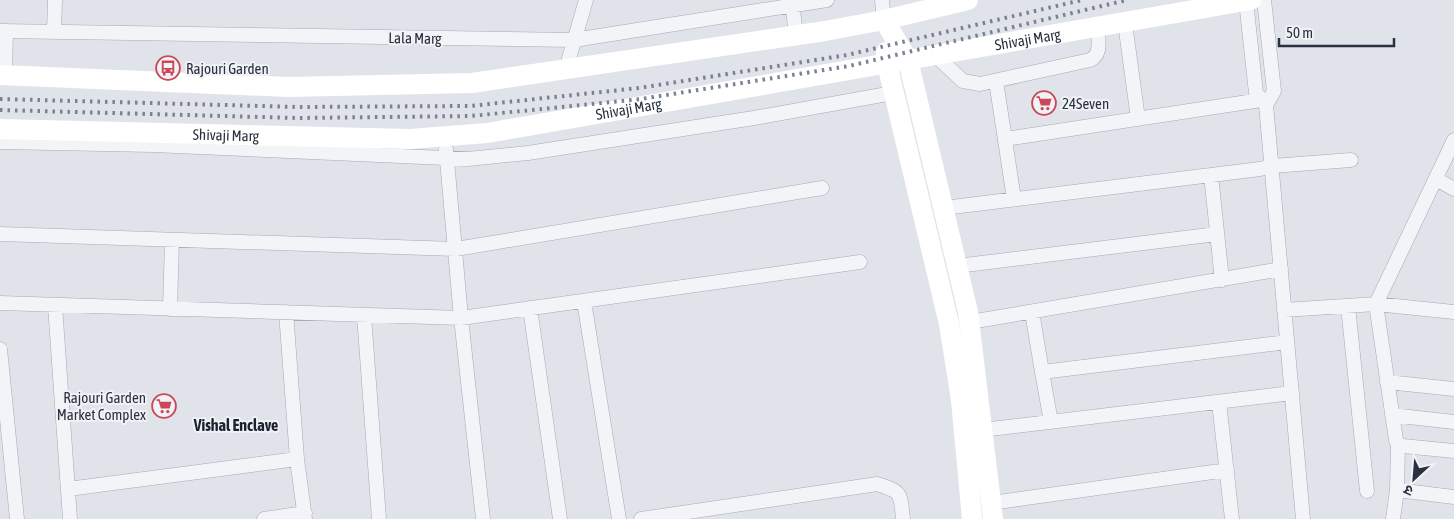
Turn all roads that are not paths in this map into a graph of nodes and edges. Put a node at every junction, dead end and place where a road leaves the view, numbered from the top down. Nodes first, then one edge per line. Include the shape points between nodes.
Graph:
1 (55, 0) edge
2 (586, 0) edge
3 (828, 0) edge
4 (882, 0) edge
5 (968, 0) edge
6 (1254, 0) edge
7 (792, 2) edge
8 (884, 20) junction
9 (1126, 23) junction
10 (1098, 28) junction
11 (3, 31) edge
12 (54, 32) junction
13 (796, 36) junction
14 (574, 40) junction
15 (936, 56) junction
16 (908, 60) junction
17 (886, 64) junction
18 (566, 70) junction
19 (2, 75) edge
20 (996, 81) junction
21 (893, 93) junction
22 (1264, 103) junction
23 (1138, 119) junction
24 (0, 129) edge
25 (443, 136) junction
26 (1005, 139) junction
27 (1454, 140) edge
28 (0, 142) edge
29 (447, 158) junction
30 (1351, 160) dead end
31 (1272, 166) junction
32 (1211, 175) junction
33 (1436, 179) junction
34 (822, 188) dead end
35 (1454, 190) edge
36 (1014, 200) junction
37 (944, 208) junction
38 (0, 234) edge
39 (1217, 234) junction
40 (172, 240) junction
41 (456, 249) junction
42 (860, 262) dead end
43 (957, 266) junction
44 (1281, 269) junction
45 (1222, 280) junction
46 (584, 301) junction
47 (0, 303) edge
48 (1376, 304) junction
49 (56, 305) junction
50 (1348, 306) junction
51 (530, 308) junction
52 (170, 309) junction
53 (1284, 310) junction
54 (286, 312) junction
55 (1032, 312) junction
56 (1454, 312) edge
57 (364, 315) junction
58 (461, 318) junction
59 (970, 322) junction
60 (1288, 342) junction
61 (0, 349) edge
62 (1042, 372) junction
63 (1387, 382) junction
64 (1454, 389) edge
65 (1292, 394) junction
66 (1219, 402) junction
67 (1392, 415) junction
68 (1051, 422) junction
69 (1454, 422) edge
70 (982, 430) junction
71 (1398, 444) junction
72 (1454, 452) edge
73 (297, 459) junction
74 (1226, 470) junction
75 (68, 489) junction
76 (1367, 490) dead end
77 (1397, 490) junction
78 (1454, 497) edge
79 (992, 511) edge
80 (305, 516) edge
81 (17, 519) edge
82 (70, 519) edge
83 (264, 519) edge
84 (379, 519) edge
85 (483, 519) edge
86 (560, 519) edge
87 (619, 519) edge
88 (641, 519) edge
89 (903, 519) edge
90 (972, 519) edge
91 (1232, 519) edge
92 (1303, 519) edge
93 (1393, 519) edge

1 - 12 street
2 - 14 street
3 - 7 street, Lala Marg
4 - 8 street
5 - 8 main road
6 - 9 main road, Shivaji Marg
6 - 22 street via 1256,93
7 - 13 street
7 - 14 street, Lala Marg
8 - 13 main road
8 - 16 main road
8 - 17 main road
9 - 10 main road, Shivaji Marg
9 - 23 street
10 - 15 main road, Shivaji Marg
10 - 20 street via 1095,58
11 - 12 street, Lala Marg
11 - 19 street
12 - 14 street, Lala Marg
13 - 18 main road
14 - 18 street
15 - 16 main road, Shivaji Marg
15 - 20 street via 963,81 980,84
16 - 17 main road, Shivaji Marg
16 - 37 main road
17 - 21 main road
17 - 25 main road, Shivaji Marg via 487,133
18 - 19 main road via 472,83 288,87
20 - 26 street
21 - 29 street via 528,153
21 - 90 main road via 949,324 962,400
22 - 23 street
22 - 31 street
23 - 26 street
24 - 25 main road, Shivaji Marg via 400,139
25 - 29 street
26 - 36 street
27 - 33 street
28 - 29 street
29 - 41 street
30 - 31 street
31 - 32 street
31 - 44 street
32 - 36 street
32 - 39 street
33 - 35 street
33 - 48 street
34 - 41 street
36 - 37 street
37 - 43 main road
38 - 40 street
39 - 43 street
39 - 45 street
40 - 41 street
40 - 52 street
41 - 58 street
42 - 46 street
43 - 59 main road
44 - 45 street
44 - 53 street
45 - 55 street
46 - 51 street
46 - 87 street
47 - 49 street
48 - 50 street
48 - 56 street
48 - 63 street
49 - 52 street
49 - 75 street
50 - 53 street
50 - 76 street
51 - 58 street
51 - 86 street
52 - 54 street
53 - 60 street
54 - 57 street
54 - 73 street
55 - 59 street
55 - 62 street
57 - 58 street
57 - 84 street
58 - 85 street
59 - 70 main road
60 - 62 street
60 - 65 street
61 - 81 street
62 - 68 street
63 - 64 street
63 - 67 street
65 - 66 street
65 - 92 street
66 - 68 street
66 - 74 street
67 - 69 street
67 - 71 street
68 - 70 street
70 - 79 main road
71 - 72 street
71 - 77 street
73 - 75 street
73 - 80 street
74 - 79 street
74 - 91 street
75 - 82 street
77 - 78 street
77 - 93 street
80 - 83 street
88 - 89 street via 876,484 895,490 900,496

